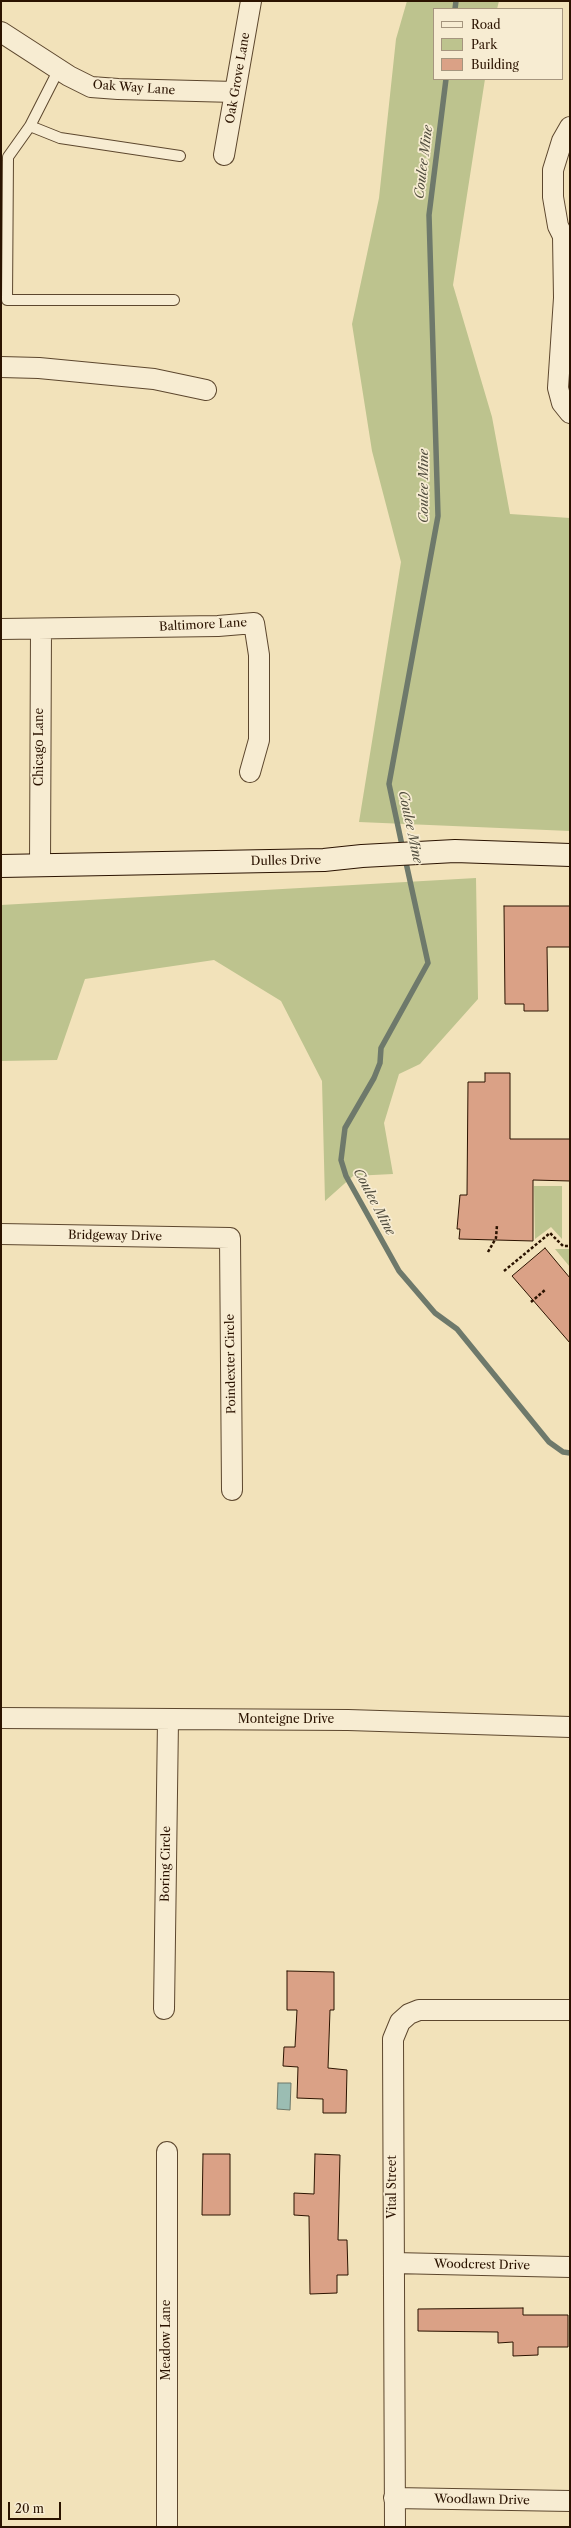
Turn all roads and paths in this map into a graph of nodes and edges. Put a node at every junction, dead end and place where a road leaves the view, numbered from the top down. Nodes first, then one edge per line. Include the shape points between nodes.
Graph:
1 (251, 1) edge
2 (1, 32) edge
3 (59, 69) junction
4 (235, 92) junction
5 (30, 126) junction
6 (570, 127) edge
7 (224, 155) dead end
8 (180, 156) dead end
9 (4, 225) edge
10 (566, 241) edge
11 (174, 300) dead end
12 (567, 312) edge
13 (1, 367) edge
14 (206, 390) dead end
15 (570, 413) edge
16 (1, 629) edge
17 (41, 629) junction
18 (250, 772) dead end
19 (570, 855) edge
20 (40, 865) junction
21 (1, 866) edge
22 (497, 1225) dead end
23 (1, 1234) edge
24 (230, 1238) joint
25 (570, 1246) edge
26 (488, 1252) dead end
27 (504, 1271) dead end
28 (545, 1290) dead end
29 (531, 1302) dead end
30 (232, 1490) dead end
31 (1, 1718) edge
32 (168, 1720) junction
33 (570, 1727) edge
34 (164, 2009) dead end
35 (570, 2010) edge
36 (167, 2152) dead end
37 (394, 2263) junction
38 (570, 2267) edge
39 (394, 2498) junction
40 (570, 2501) edge
41 (168, 2527) edge
42 (394, 2527) edge

1 - 4 street, Oak Grove Lane
2 - 3 street, Oak Way Lane
3 - 4 street, Oak Way Lane via 91,86
3 - 5 lane
4 - 7 street, Oak Grove Lane
5 - 8 lane via 60,138
5 - 9 lane via 8,157
6 - 10 street via 562,141 553,170 553,197 558,226
9 - 11 lane via 7,300
10 - 12 street
12 - 15 street via 558,388 562,403
13 - 14 street via 154,379
16 - 17 street, Baltimore Lane
17 - 18 street, Baltimore Lane via 254,623 259,655 260,740
17 - 20 street, Chicago Lane
19 - 20 street, Dulles Drive via 455,851 324,860
20 - 21 street, Dulles Drive
22 - 26 path via 496,1238
23 - 24 street, Bridgeway Drive
24 - 30 street, Poindexter Circle
25 - 27 path via 563,1246 550,1233
28 - 29 path
31 - 32 street, Monteigne Drive
32 - 33 street, Monteigne Drive via 348,1720
32 - 34 street, Boring Circle
35 - 37 street, Vital Street via 425,2009 409,2014 400,2022 393,2039
36 - 41 street, Meadow Lane
37 - 38 street, Woodcrest Drive
37 - 39 street, Vital Street
39 - 40 street, Woodlawn Drive
39 - 42 street, Vital Street

